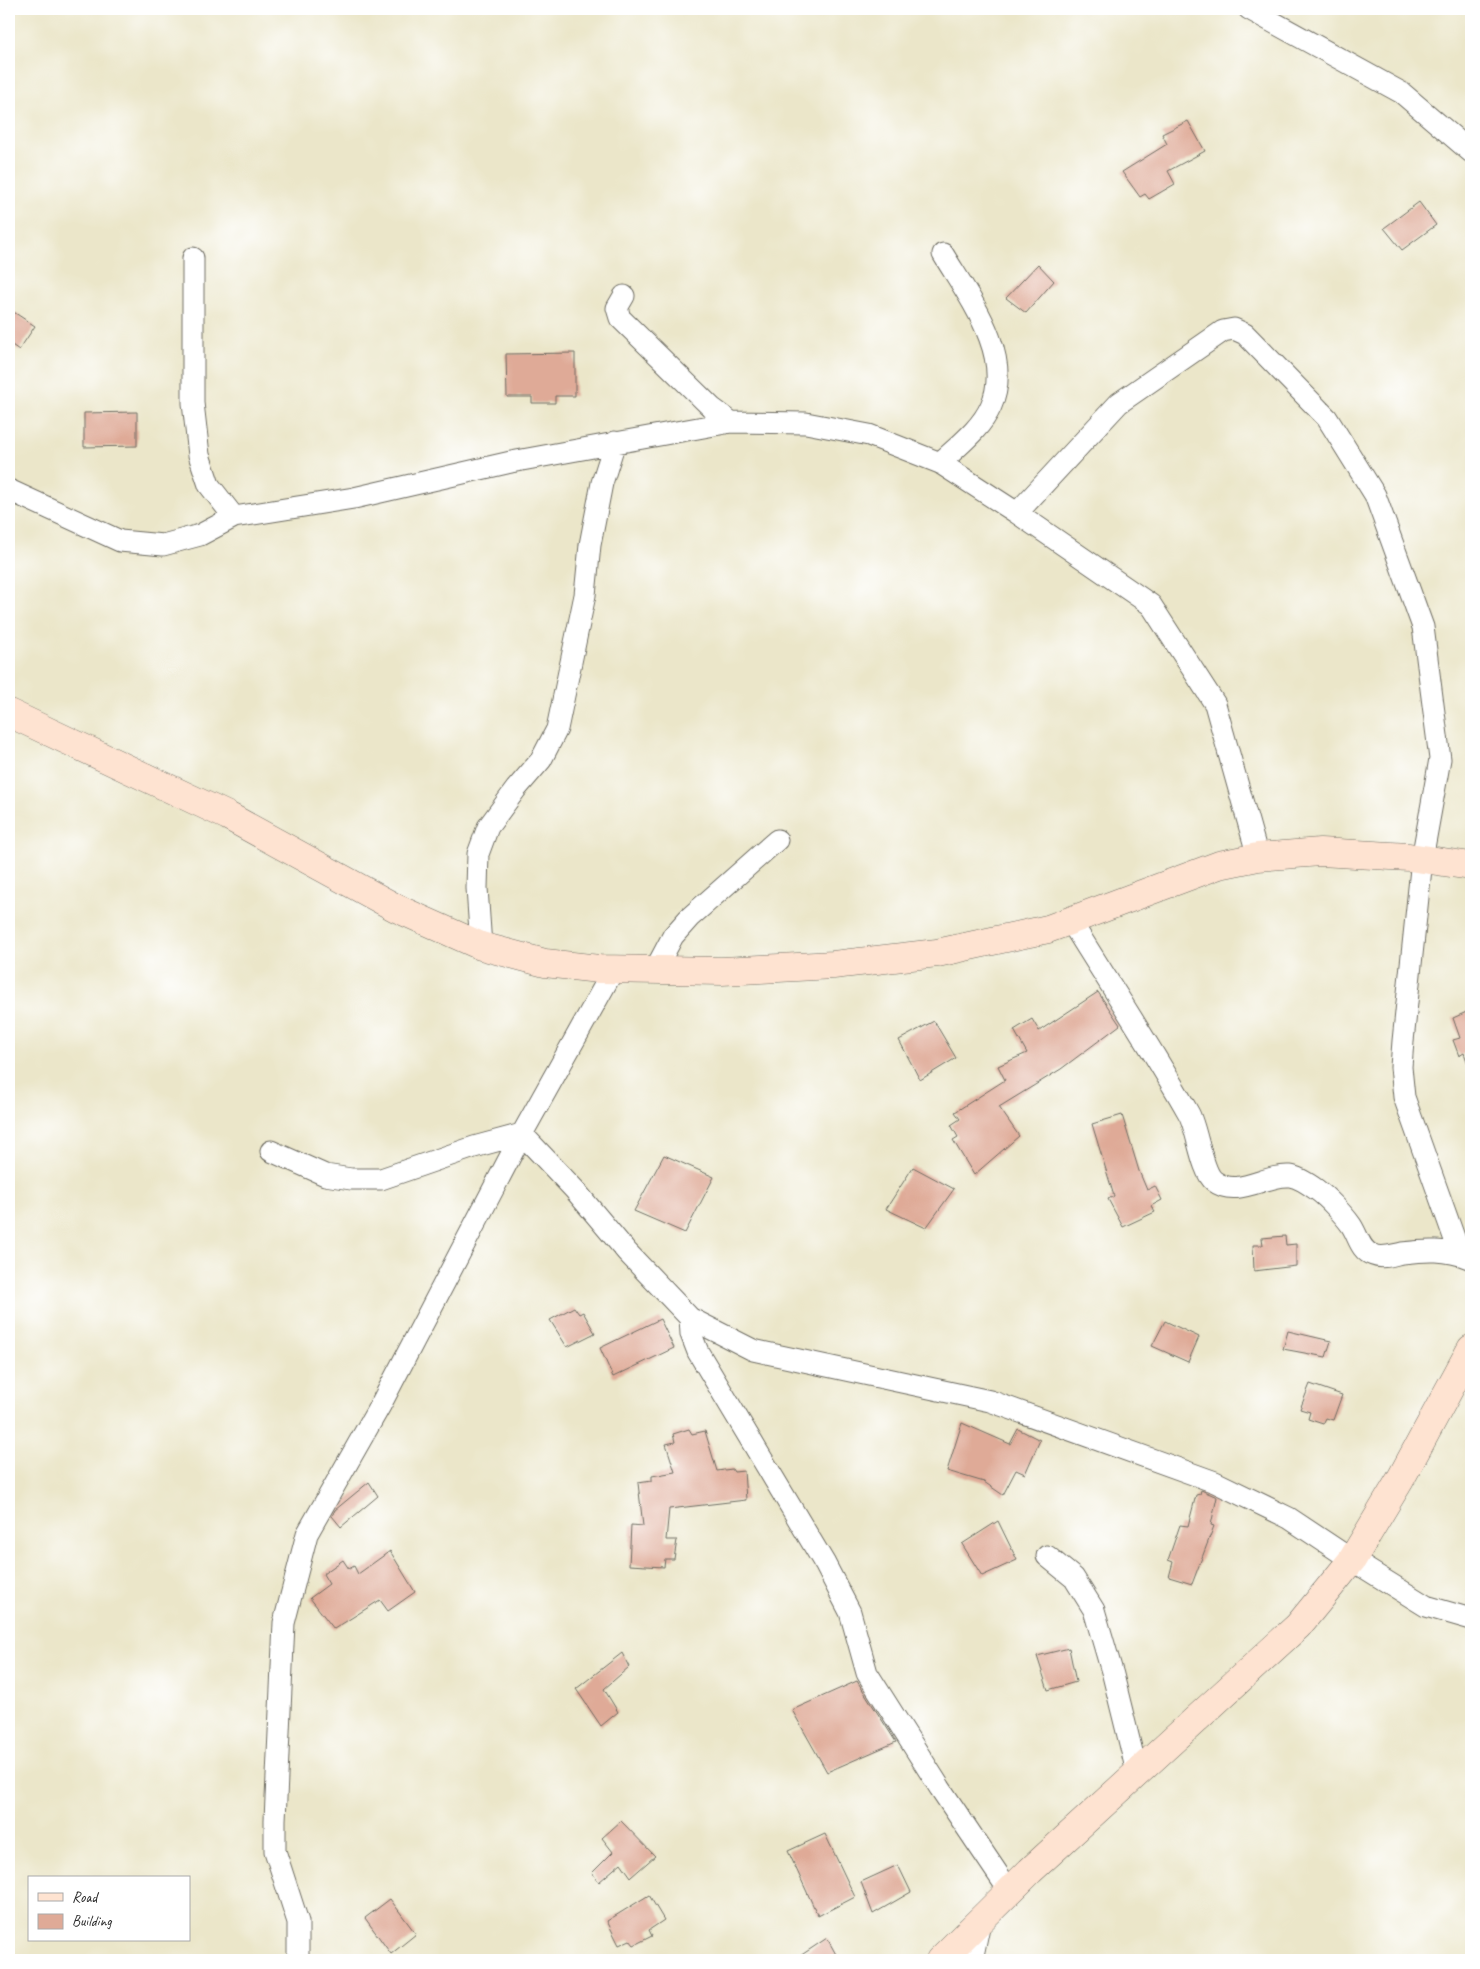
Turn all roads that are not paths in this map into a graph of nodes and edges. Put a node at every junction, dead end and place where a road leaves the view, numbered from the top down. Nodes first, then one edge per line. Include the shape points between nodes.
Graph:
1 (1249, 9) edge
2 (1471, 152) edge
3 (943, 254) dead end
4 (193, 258) dead end
5 (624, 296) dead end
6 (731, 422) junction
7 (615, 442) junction
8 (940, 463) junction
9 (9, 490) edge
10 (1018, 514) junction
11 (234, 517) junction
12 (9, 712) edge
13 (777, 840) dead end
14 (1258, 857) junction
15 (1422, 859) junction
16 (1471, 866) edge
17 (1070, 920) junction
18 (481, 946) junction
19 (614, 969) junction
20 (655, 970) junction
21 (522, 1134) junction
22 (271, 1152) dead end
23 (1466, 1256) edge
24 (690, 1318) junction
25 (1471, 1349) edge
26 (1047, 1556) dead end
27 (1352, 1560) junction
28 (1471, 1619) edge
29 (1137, 1772) junction
30 (1010, 1892) junction
31 (980, 1922) junction
32 (298, 1960) edge
33 (940, 1960) edge
34 (972, 1960) edge

1 - 2 street via 1402,93
3 - 8 street via 982,321 995,355 998,382 991,407 972,434
4 - 11 street via 193,403 199,454 209,485
5 - 6 street via 617,308 620,318 712,408
6 - 7 street
6 - 8 street via 806,423 860,433
7 - 11 street via 354,498
7 - 18 street via 602,483 585,594 557,729 541,760 488,827 478,854
8 - 10 street
9 - 11 street via 120,541 163,545 200,535
10 - 14 street via 1151,605 1214,704
10 - 15 street via 1119,403 1223,331 1234,329 1245,334 1327,418 1375,495 1423,627 1440,759
12 - 18 street via 228,816 396,908
13 - 20 street via 683,924
14 - 15 street via 1320,852
14 - 17 street via 1219,865
15 - 16 street
15 - 23 street via 1401,1067 1404,1098
17 - 20 street via 1048,929 937,954 833,965 722,971
17 - 23 street via 1191,1118 1212,1180 1225,1187 1249,1186 1291,1176 1318,1191 1351,1224 1363,1248 1372,1255 1383,1257 1427,1250
18 - 19 street via 545,963
19 - 20 street
19 - 21 street
21 - 22 street via 381,1179 325,1175
21 - 24 street
21 - 32 street via 381,1404 307,1534 284,1623 274,1820 276,1851 298,1922
24 - 27 street via 753,1350 990,1401 1216,1482 1289,1518
24 - 30 street via 691,1334 698,1352 825,1564 850,1612 867,1674
25 - 27 street via 1400,1480
26 - 29 street via 1074,1578 1094,1610
27 - 28 street via 1426,1606
27 - 29 street via 1298,1626
29 - 30 street
30 - 31 street
31 - 33 street
31 - 34 street

